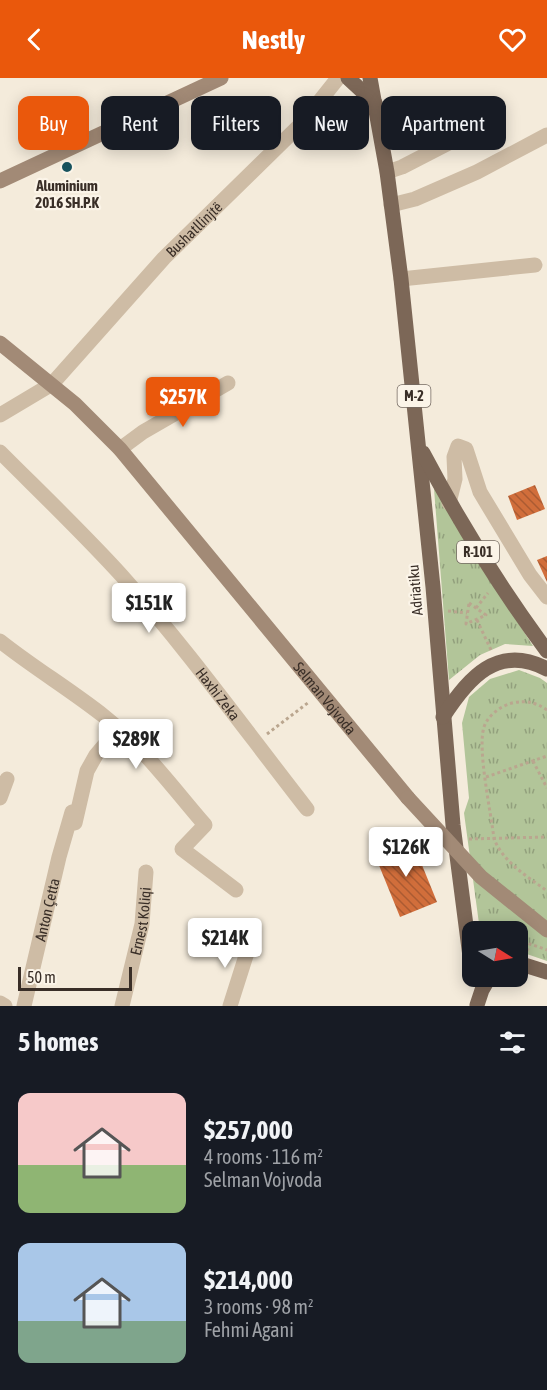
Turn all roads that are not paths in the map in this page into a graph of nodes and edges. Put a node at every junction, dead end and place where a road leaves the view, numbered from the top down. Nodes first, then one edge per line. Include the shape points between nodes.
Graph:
1 (221, 78) edge
2 (338, 78) edge
3 (348, 78) edge
4 (370, 78) edge
5 (375, 103) junction
6 (547, 135) edge
7 (435, 150) edge
8 (387, 172) junction
9 (0, 181) edge
10 (391, 206) junction
11 (535, 265) dead end
12 (400, 279) junction
13 (0, 343) edge
14 (228, 383) dead end
15 (52, 384) junction
16 (0, 415) edge
17 (419, 445) junction
18 (120, 449) junction
19 (0, 452) edge
20 (449, 503) junction
21 (547, 597) edge
22 (0, 641) edge
23 (547, 651) edge
24 (547, 669) edge
25 (443, 717) junction
26 (118, 729) junction
27 (7, 779) dead end
28 (0, 798) edge
29 (307, 809) dead end
30 (146, 872) dead end
31 (236, 890) dead end
32 (467, 921) edge
33 (547, 930) edge
34 (250, 943) dead end
35 (528, 966) edge
36 (547, 972) edge
37 (475, 987) edge
38 (484, 987) edge
39 (0, 1003) edge
40 (477, 1005) edge
41 (5, 1006) edge
42 (24, 1006) edge
43 (122, 1006) edge
44 (230, 1006) edge

1 - 9 main road
2 - 15 street, Bushatllinjtë via 303,122 164,258
3 - 5 main road
4 - 5 main road, Adriatiku / M-2
5 - 8 main road, Adriatiku / M-2
6 - 10 street via 467,176
7 - 8 street
8 - 10 main road, Adriatiku / M-2
10 - 12 main road, Adriatiku / M-2
11 - 12 street
12 - 17 main road, Adriatiku / M-2
13 - 15 main road, Selman Vojvoda
14 - 18 street
15 - 16 street, Bushatllinjtë
15 - 18 main road, Selman Vojvoda
17 - 20 main road, R-101
17 - 25 main road, Adriatiku / M-2
18 - 33 main road, Selman Vojvoda, bridge via 408,798 481,877
19 - 29 street, Haxhi Zeka via 123,578
20 - 21 street via 458,446 466,448 480,492
20 - 23 main road, R-101 via 497,582
22 - 26 street
24 - 25 main road via 520,659 498,662 470,681
25 - 32 main road, Adriatiku / M-2
26 - 31 street via 205,825 182,849
26 - 42 street, Anton Çetta via 87,771 56,866
27 - 28 street
30 - 43 street, Ernest Koliqi via 142,924
34 - 44 street
35 - 36 main road
37 - 40 main road
38 - 40 main road
39 - 41 street

